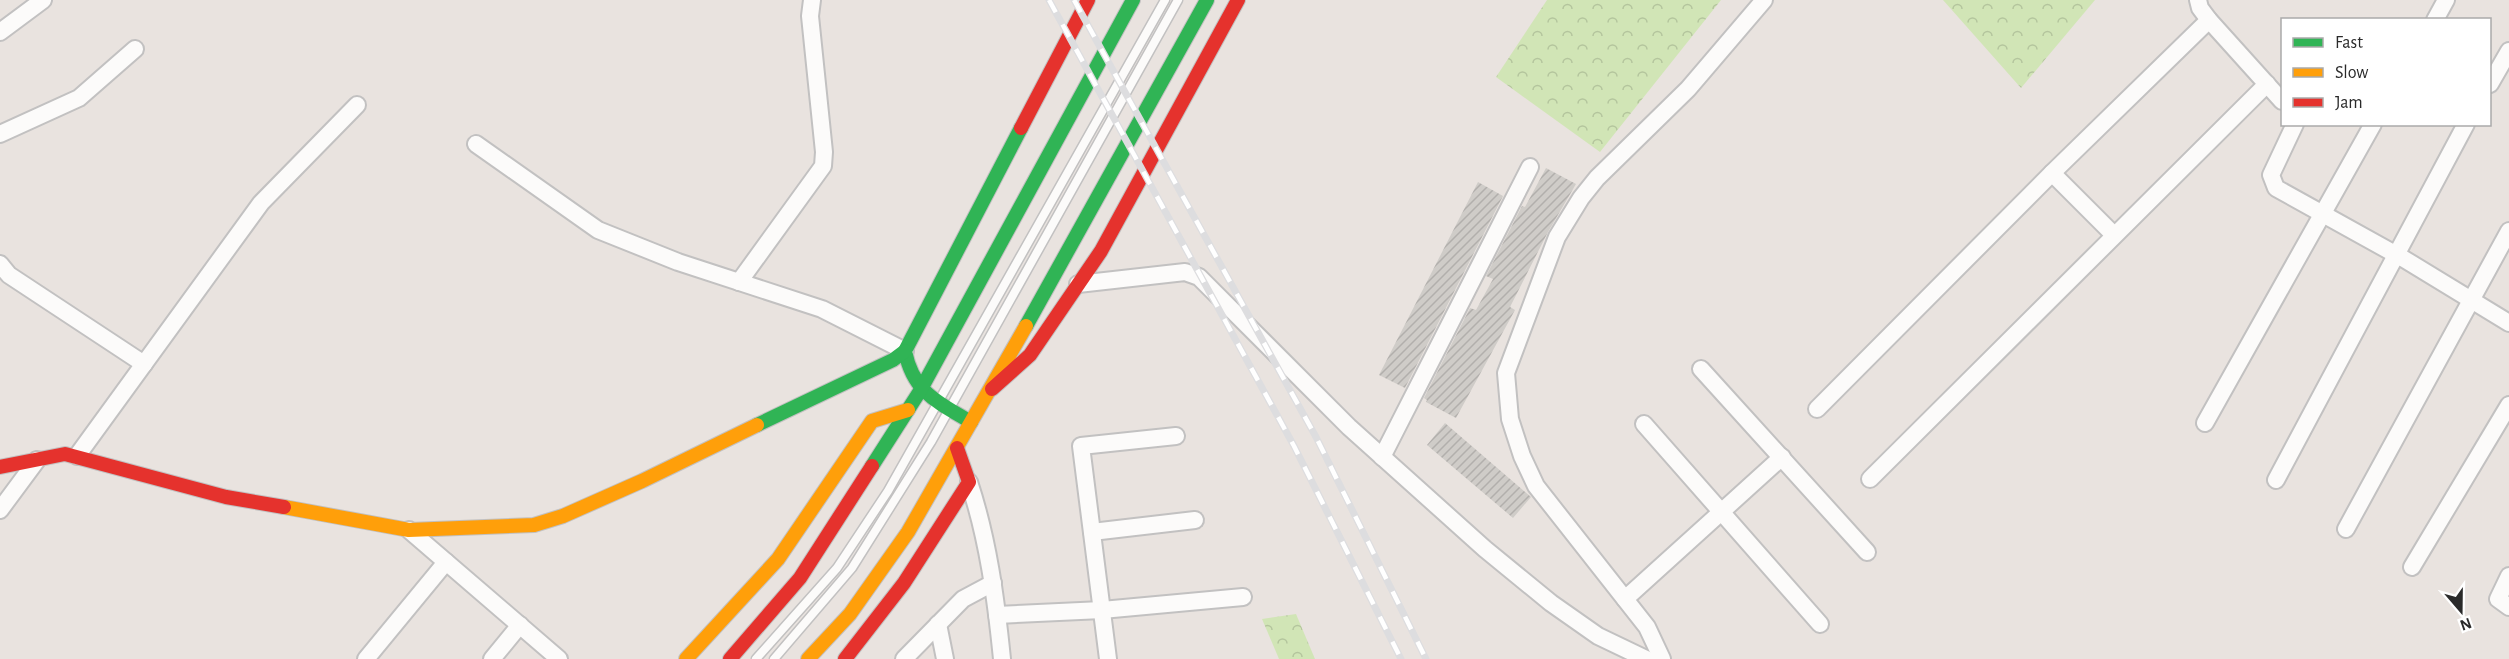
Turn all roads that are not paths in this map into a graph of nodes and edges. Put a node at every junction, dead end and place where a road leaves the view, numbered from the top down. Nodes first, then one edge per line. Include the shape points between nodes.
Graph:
1 (43, 0) edge
2 (812, 0) edge
3 (1088, 0) edge
4 (1133, 0) edge
5 (1166, 0) edge
6 (1178, 0) edge
7 (1207, 0) edge
8 (1238, 0) edge
9 (1764, 0) edge
10 (2198, 0) edge
11 (2446, 0) edge
12 (2436, 18) edge
13 (2209, 20) junction
14 (0, 32) edge
15 (135, 49) dead end
16 (2509, 51) edge
17 (2491, 82) edge
18 (2267, 84) junction
19 (2281, 99) edge
20 (357, 105) dead end
21 (2294, 126) edge
22 (2372, 126) edge
23 (2465, 126) edge
24 (0, 134) edge
25 (476, 144) dead end
26 (1530, 167) dead end
27 (2052, 172) junction
28 (2323, 215) junction
29 (2509, 231) edge
30 (2114, 235) junction
31 (2396, 254) junction
32 (0, 264) edge
33 (739, 282) junction
34 (1078, 284) junction
35 (2470, 301) junction
36 (2509, 323) edge
37 (905, 351) junction
38 (144, 364) junction
39 (1701, 369) dead end
40 (920, 391) junction
41 (987, 393) junction
42 (938, 402) junction
43 (2509, 405) edge
44 (950, 409) junction
45 (1817, 409) dead end
46 (908, 410) junction
47 (971, 422) junction
48 (2205, 423) dead end
49 (1644, 424) dead end
50 (1176, 436) dead end
51 (957, 448) junction
52 (77, 456) junction
53 (1382, 457) junction
54 (1782, 457) junction
55 (37, 460) junction
56 (0, 467) edge
57 (1870, 479) dead end
58 (2276, 480) dead end
59 (969, 482) junction
60 (0, 510) edge
61 (1722, 511) junction
62 (1195, 520) dead end
63 (2346, 529) dead end
64 (409, 530) junction
65 (1092, 532) junction
66 (1867, 552) dead end
67 (446, 562) junction
68 (2412, 567) dead end
69 (2509, 576) edge
70 (993, 583) junction
71 (1243, 597) dead end
72 (1625, 599) junction
73 (2509, 607) edge
74 (1102, 610) junction
75 (997, 615) junction
76 (938, 624) junction
77 (1820, 624) dead end
78 (520, 625) junction
79 (366, 659) edge
80 (492, 659) edge
81 (559, 659) edge
82 (686, 659) edge
83 (730, 659) edge
84 (756, 659) edge
85 (774, 659) edge
86 (808, 659) edge
87 (845, 659) edge
88 (904, 659) edge
89 (945, 659) edge
90 (1002, 659) edge
91 (1108, 659) edge
92 (1646, 659) edge
93 (1662, 659) edge

1 - 14 street
2 - 33 street via 810,16 823,166
3 - 37 street
4 - 40 street
5 - 42 lane
6 - 44 lane
7 - 41 street
8 - 34 street via 1101,251
9 - 72 street via 1688,88 1581,198 1557,237 1506,374 1510,419 1536,486
10 - 13 street
11 - 12 street
13 - 18 street
13 - 27 street
15 - 24 street via 79,99
16 - 17 street
18 - 19 street
18 - 30 street
20 - 38 street via 261,203
21 - 28 street via 2271,179 2276,188
22 - 28 street
23 - 31 street
25 - 33 street via 598,230
26 - 53 street
27 - 30 street
27 - 45 street
28 - 31 street
28 - 48 street
29 - 35 street
30 - 57 street
31 - 35 street
31 - 58 street
32 - 38 street via 9,275
33 - 37 street via 822,309
34 - 41 street via 1030,355
34 - 53 street via 1185,272 1199,277
35 - 36 street
35 - 63 street
37 - 40 street via 911,377
37 - 64 street via 563,516 534,525
38 - 52 street
39 - 54 street
40 - 42 street
40 - 46 street
41 - 47 street
42 - 44 street
42 - 84 lane via 888,491 837,568
43 - 68 street
44 - 47 street
44 - 85 lane via 852,568
46 - 82 street via 873,421 778,559
46 - 83 street via 800,579
47 - 51 street
49 - 61 street
50 - 65 street via 1081,446
51 - 59 street
51 - 86 street via 908,532 863,596
52 - 55 street via 65,454
52 - 64 street via 226,497
53 - 92 street via 1551,603 1598,636
54 - 61 street
54 - 66 street
55 - 56 street
55 - 60 street
59 - 70 street via 981,517
59 - 87 street via 904,583
61 - 72 street
61 - 77 street
62 - 65 street
64 - 67 street
65 - 74 street
67 - 78 street
67 - 79 street
69 - 73 street via 2498,599
70 - 75 street
70 - 76 street via 963,599
71 - 74 street
72 - 93 street via 1651,633
74 - 75 street
74 - 91 street
75 - 90 street
76 - 88 street
76 - 89 street
78 - 80 street
78 - 81 street

